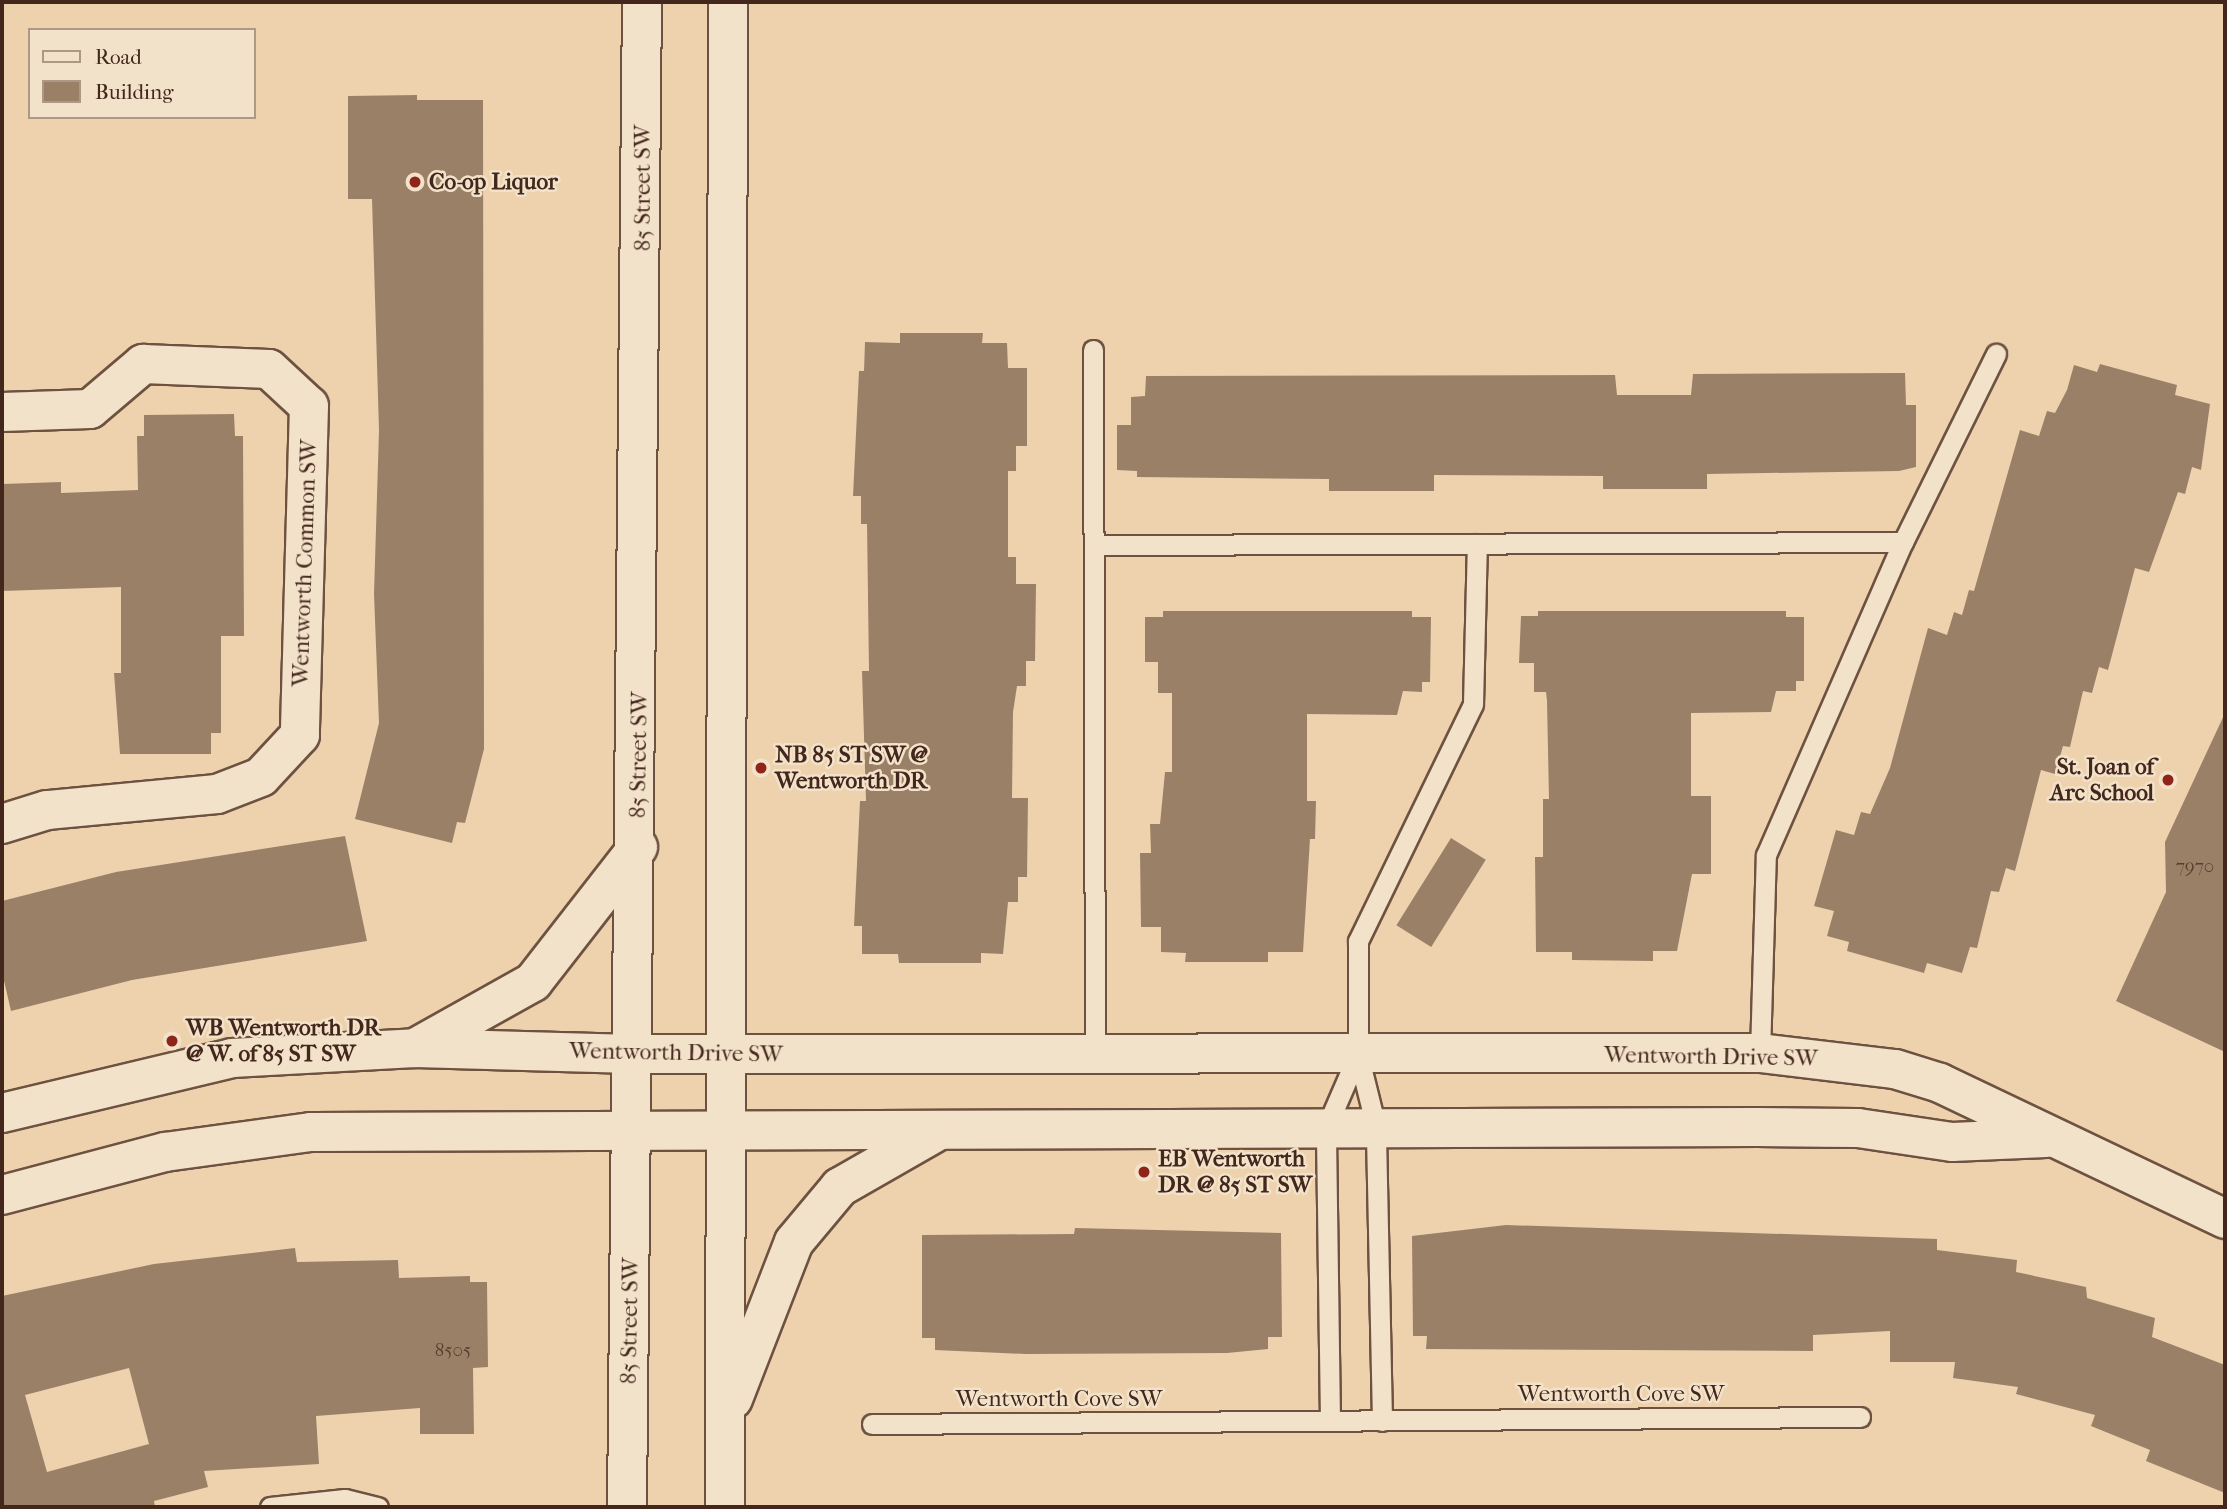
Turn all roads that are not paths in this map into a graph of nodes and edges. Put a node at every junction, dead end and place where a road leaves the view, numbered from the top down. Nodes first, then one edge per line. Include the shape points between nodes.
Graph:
1 (642, 2) edge
2 (729, 2) edge
3 (1093, 351) dead end
4 (1996, 354) dead end
5 (2, 411) edge
6 (1903, 542) junction
7 (1477, 544) junction
8 (1098, 545) junction
9 (2, 824) edge
10 (638, 846) junction
11 (415, 1048) junction
12 (1760, 1053) junction
13 (633, 1054) junction
14 (730, 1054) junction
15 (1095, 1054) junction
16 (1358, 1054) junction
17 (2, 1113) edge
18 (1376, 1127) junction
19 (1326, 1128) junction
20 (936, 1132) junction
21 (633, 1133) junction
22 (727, 1133) junction
23 (2047, 1138) junction
24 (2, 1195) edge
25 (2225, 1219) edge
26 (1860, 1417) dead end
27 (1330, 1421) junction
28 (1382, 1421) junction
29 (724, 1423) junction
30 (872, 1424) dead end
31 (270, 1507) edge
32 (378, 1507) edge
33 (627, 1507) edge
34 (724, 1507) edge

1 - 10 street, 85 Street SW
2 - 14 street
3 - 8 lane
4 - 6 lane
5 - 9 street, Wentworth Common SW via 90,409 143,364 269,369 309,406 300,735 261,777 217,794 47,810
6 - 7 lane
6 - 12 lane via 1766,855
7 - 8 lane
7 - 16 lane via 1473,704 1357,941
8 - 15 lane
10 - 11 street via 533,982
10 - 13 street, 85 Street SW
11 - 13 street, Wentworth Drive SW
11 - 17 street, Wentworth Drive SW via 232,1058
12 - 16 street, Wentworth Drive SW
12 - 23 street, Wentworth Drive SW via 1929,1079
13 - 14 street, Wentworth Drive SW
13 - 21 street, 85 Street SW
14 - 15 street, Wentworth Drive SW
14 - 22 street
15 - 16 street, Wentworth Drive SW
16 - 18 lane
16 - 19 lane
18 - 19 street, Wentworth Drive SW
18 - 23 street, Wentworth Drive SW via 1833,1128 1952,1142
18 - 28 lane
19 - 20 street, Wentworth Drive SW
19 - 27 lane
20 - 22 street, Wentworth Drive SW
20 - 29 street via 840,1187 794,1242
21 - 22 street, Wentworth Drive SW
21 - 24 street, Wentworth Drive SW via 394,1130 230,1139
21 - 33 street, 85 Street SW
22 - 29 street
23 - 25 street, Wentworth Drive SW via 2127,1168
26 - 28 lane, Wentworth Cove SW
27 - 28 lane, Wentworth Cove SW
27 - 30 lane, Wentworth Cove SW
29 - 34 street
31 - 32 lane via 345,1499

